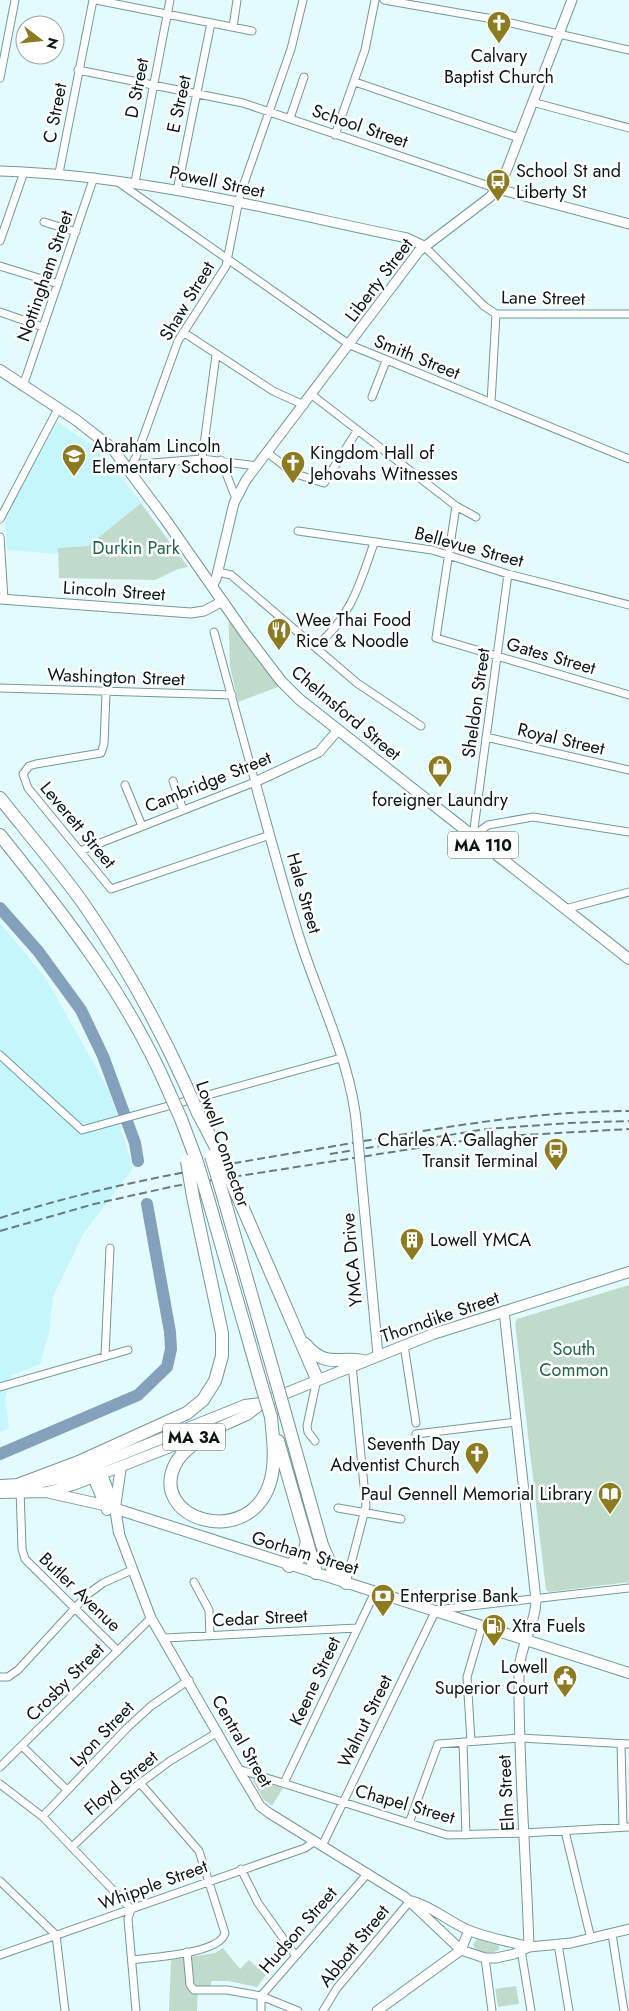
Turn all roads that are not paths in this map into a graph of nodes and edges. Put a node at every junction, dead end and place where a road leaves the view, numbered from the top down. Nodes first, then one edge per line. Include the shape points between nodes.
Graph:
1 (16, 0) edge
2 (94, 0) edge
3 (170, 0) edge
4 (238, 0) edge
5 (303, 0) edge
6 (375, 0) edge
7 (384, 0) edge
8 (572, 0) edge
9 (167, 15) junction
10 (211, 23) junction
11 (233, 28) junction
12 (252, 31) dead end
13 (558, 35) junction
14 (629, 50) edge
15 (78, 70) junction
16 (304, 77) dead end
17 (0, 78) edge
18 (355, 82) junction
19 (153, 85) junction
20 (197, 92) junction
21 (532, 102) junction
22 (270, 111) junction
23 (290, 118) junction
24 (629, 128) edge
25 (335, 135) junction
26 (519, 138) junction
27 (0, 171) edge
28 (24, 172) junction
29 (59, 173) junction
30 (94, 177) junction
31 (114, 179) junction
32 (135, 182) junction
33 (498, 189) junction
34 (177, 191) junction
35 (238, 203) junction
36 (44, 222) dead end
37 (629, 224) edge
38 (76, 232) junction
39 (0, 241) edge
40 (424, 246) junction
41 (228, 260) junction
42 (0, 266) edge
43 (58, 284) junction
44 (0, 312) edge
45 (496, 314) junction
46 (629, 314) edge
47 (44, 327) junction
48 (183, 332) junction
49 (350, 344) junction
50 (216, 355) junction
51 (386, 361) junction
52 (0, 370) edge
53 (23, 386) junction
54 (312, 394) junction
55 (372, 397) dead end
56 (491, 403) junction
57 (304, 405) junction
58 (58, 409) junction
59 (357, 431) junction
60 (268, 453) junction
61 (202, 459) junction
62 (629, 459) edge
63 (221, 460) junction
64 (257, 466) junction
65 (129, 470) junction
66 (236, 499) junction
67 (456, 506) junction
68 (476, 517) dead end
69 (0, 519) edge
70 (298, 531) dead end
71 (0, 537) edge
72 (374, 543) junction
73 (0, 548) edge
74 (449, 555) junction
75 (218, 572) junction
76 (508, 574) junction
77 (212, 586) junction
78 (2, 599) edge
79 (223, 601) junction
80 (629, 605) edge
81 (214, 632) dead end
82 (315, 647) junction
83 (498, 656) junction
84 (0, 688) edge
85 (106, 693) junction
86 (629, 695) edge
87 (232, 696) junction
88 (421, 726) dead end
89 (338, 730) junction
90 (486, 738) junction
91 (629, 770) edge
92 (173, 781) dead end
93 (255, 782) junction
94 (125, 785) dead end
95 (0, 798) edge
96 (184, 810) junction
97 (142, 826) junction
98 (629, 832) edge
99 (0, 835) edge
100 (270, 835) junction
101 (473, 836) junction
102 (80, 851) junction
103 (629, 892) edge
104 (565, 908) junction
105 (629, 959) edge
106 (0, 1055) edge
107 (341, 1058) junction
108 (192, 1160) junction
109 (360, 1163) joint
110 (229, 1191) junction
111 (110, 1248) dead end
112 (629, 1272) edge
113 (504, 1312) junction
114 (300, 1339) junction
115 (404, 1345) junction
116 (128, 1350) dead end
117 (378, 1355) junction
118 (104, 1356) junction
119 (358, 1363) junction
120 (317, 1379) junction
121 (0, 1387) edge
122 (264, 1402) junction
123 (271, 1418) junction
124 (516, 1422) junction
125 (416, 1423) dead end
126 (211, 1431) junction
127 (416, 1434) dead end
128 (315, 1441) dead end
129 (121, 1466) junction
130 (96, 1471) junction
131 (0, 1485) edge
132 (20, 1489) junction
133 (47, 1492) junction
134 (0, 1493) edge
135 (109, 1507) junction
136 (338, 1508) dead end
137 (365, 1512) junction
138 (400, 1519) dead end
139 (118, 1533) joint
140 (307, 1540) junction
141 (289, 1566) junction
142 (132, 1570) junction
143 (316, 1573) junction
144 (194, 1582) dead end
145 (346, 1583) junction
146 (629, 1588) edge
147 (375, 1592) junction
148 (536, 1600) junction
149 (75, 1608) junction
150 (436, 1610) junction
151 (152, 1618) junction
152 (482, 1626) junction
153 (357, 1628) junction
154 (210, 1636) junction
155 (165, 1638) junction
156 (525, 1639) junction
157 (118, 1651) junction
158 (629, 1673) edge
159 (0, 1677) edge
160 (189, 1680) junction
161 (218, 1732) junction
162 (520, 1738) junction
163 (467, 1742) junction
164 (627, 1744) edge
165 (22, 1746) junction
166 (0, 1768) edge
167 (238, 1769) junction
168 (140, 1783) junction
169 (284, 1783) junction
170 (0, 1784) edge
171 (67, 1790) junction
172 (343, 1802) junction
173 (43, 1816) junction
174 (408, 1823) junction
175 (626, 1827) edge
176 (565, 1832) junction
177 (524, 1834) junction
178 (466, 1835) junction
179 (318, 1844) junction
180 (73, 1846) junction
181 (241, 1869) junction
182 (368, 1873) junction
183 (210, 1880) junction
184 (0, 1881) edge
185 (410, 1900) junction
186 (131, 1908) junction
187 (629, 1929) edge
188 (469, 1930) junction
189 (612, 1934) junction
190 (56, 1935) junction
191 (497, 1938) junction
192 (591, 1939) junction
193 (558, 1944) junction
194 (525, 1948) junction
195 (461, 1950) junction
196 (187, 1952) junction
197 (0, 1955) edge
198 (294, 1955) junction
199 (489, 1958) junction
200 (132, 1960) junction
201 (261, 1996) junction
202 (65, 2011) edge
203 (136, 2011) edge
204 (261, 2011) edge
205 (298, 2011) edge
206 (323, 2011) edge
207 (378, 2011) edge
208 (492, 2011) edge
209 (531, 2011) edge
210 (569, 2011) edge
211 (624, 2011) edge

1 - 17 street
2 - 9 street
2 - 15 street, C Street
3 - 9 street, D Street
4 - 11 street
5 - 22 street, Shaw Street via 295,36
6 - 18 street via 366,50
7 - 13 street via 493,19
8 - 13 street, Liberty Street
9 - 10 street
9 - 19 street, D Street
10 - 11 street
10 - 20 street, E Street
11 - 12 street
13 - 14 street
13 - 21 street, Liberty Street
15 - 19 street, School Street
15 - 29 street, C Street
16 - 23 street
18 - 25 street
18 - 26 street
19 - 20 street, School Street
19 - 32 street, D Street
20 - 22 street, School Street
20 - 34 street, E Street
21 - 24 street
21 - 26 street, Liberty Street
22 - 23 street, School Street
22 - 35 street, Shaw Street
23 - 25 street, School Street
25 - 33 street, School Street
26 - 33 street, Liberty Street
27 - 28 street, Powell Street
28 - 29 street, Powell Street
28 - 39 street
29 - 30 street, Powell Street
30 - 31 street, Powell Street
30 - 38 street, Nottingham Street
31 - 32 street, Powell Street
31 - 41 street, Smith Street
32 - 34 street, Powell Street
33 - 37 street, School Street
33 - 40 street, Liberty Street
34 - 35 street, Powell Street
35 - 40 street, Powell Street via 407,238
35 - 41 street, Shaw Street
36 - 38 street
38 - 43 street, Nottingham Street
40 - 45 street, Lane Street
40 - 49 street, Liberty Street
41 - 48 street, Shaw Street
41 - 49 street, Smith Street
42 - 43 street
43 - 47 street, Nottingham Street
44 - 47 street
45 - 46 street, Lane Street
45 - 56 street
47 - 53 street, Nottingham Street
48 - 50 street
48 - 65 street, Shaw Street
49 - 51 street, Smith Street
49 - 54 street, Liberty Street
50 - 57 street via 273,392
50 - 61 street
51 - 55 street
51 - 56 street, Smith Street
52 - 53 main road, Chelmsford Street / MA 110
53 - 58 main road, Chelmsford Street / MA 110
54 - 57 street, Liberty Street
54 - 59 street
56 - 62 street, Smith Street
57 - 60 street, Liberty Street
58 - 65 main road, Chelmsford Street / MA 110 via 106,442
58 - 69 street
59 - 60 street via 324,483 293,473
59 - 67 street
60 - 64 street, Liberty Street
61 - 63 street
61 - 65 street via 140,464
63 - 64 street
63 - 66 street
64 - 66 street, Liberty Street
65 - 77 main road, Chelmsford Street / MA 110
66 - 75 street, Liberty Street
67 - 68 street
67 - 74 street
70 - 72 street, Bellevue Street
71 - 73 street
72 - 74 street, Bellevue Street via 406,545
72 - 82 street via 354,601 330,635
73 - 78 street
74 - 76 street, Bellevue Street
74 - 83 street, Gates Street via 436,638
75 - 77 street, Liberty Street
75 - 82 street via 230,575
76 - 80 street, Bellevue Street
76 - 83 street, Sheldon Street
77 - 79 main road, Chelmsford Street / MA 110
78 - 79 street, Lincoln Street via 191,613 204,611
79 - 89 main road, Chelmsford Street / MA 110 via 281,681
81 - 87 street, Hale Street
82 - 88 street via 357,682
83 - 86 street, Gates Street
83 - 90 street, Sheldon Street
84 - 85 street, Washington Street
85 - 87 street, Washington Street
85 - 102 street, Leverett Street via 101,753 36,764 29,766 23,774 28,788
87 - 93 street, Hale Street
89 - 93 street, Cambridge Street via 319,752
89 - 101 main road, Chelmsford Street / MA 110
90 - 91 street, Royal Street
90 - 101 street, Sheldon Street
92 - 96 street
93 - 96 street, Cambridge Street
93 - 100 street, Hale Street
94 - 97 street
95 - 110 highway, Lowell Connector, bridge via 107,939 145,1004 186,1086
96 - 97 street, Cambridge Street
97 - 102 street, Cambridge Street
98 - 101 street via 533,817 488,825
99 - 108 highway, Lowell Connector, bridge via 57,905 134,1020 170,1092
100 - 102 street, Leverett Street via 111,889
100 - 107 street, Hale Street via 301,943
101 - 104 main road, Chelmsford Street / MA 110
103 - 104 street
104 - 105 main road, Chelmsford Street / MA 110
106 - 107 street via 82,1130
107 - 109 street, Hale Street, bridge via 353,1098
108 - 123 highway, Lowell Connector, bridge via 207,1195
108 - 132 highway, bridge via 194,1197 222,1333 222,1356 210,1391 195,1407 178,1418
109 - 117 street, YMCA Drive
110 - 114 highway
110 - 145 highway, Lowell Connector, bridge via 276,1381 322,1545 332,1568
111 - 118 street
112 - 113 main road, Thorndike Street / MA 3A
113 - 115 main road, Thorndike Street / MA 3A
113 - 124 street, Elm Street
114 - 119 highway via 314,1353 331,1362 350,1358
114 - 120 highway
115 - 117 main road, Thorndike Street / MA 3A
115 - 125 street
116 - 118 street
117 - 119 main road, Thorndike Street / MA 3A
118 - 121 street
119 - 120 main road, Thorndike Street / MA 3A
119 - 137 street
120 - 122 main road, Thorndike Street / MA 3A
120 - 128 street via 308,1426 308,1432
122 - 126 main road, Thorndike Street / MA 3A via 246,1415
122 - 130 main road, Thorndike Street / MA 3A via 245,1405
123 - 126 highway via 274,1466 268,1490 248,1514 229,1521 209,1522 193,1517 179,1505 172,1489 177,1460
123 - 140 highway
124 - 127 street
124 - 148 street, Elm Street
126 - 129 main road, Thorndike Street / MA 3A
129 - 130 main road, Thorndike Street / MA 3A
129 - 135 main road
130 - 132 main road, MA 3A
130 - 133 main road, Thorndike Street / MA 3A
130 - 135 main road
131 - 132 main road, MA 3A
132 - 133 main road, MA 3A
132 - 134 main road, MA 3A
132 - 149 street, Butler Avenue via 23,1555
133 - 135 main road, Gorham Street
135 - 139 main road, Central Street
135 - 141 main road, Gorham Street
136 - 137 street
137 - 138 street
137 - 145 street
139 - 142 street, Central Street
140 - 141 highway via 304,1555
140 - 143 highway
141 - 143 main road, Gorham Street
142 - 149 street via 95,1588
142 - 151 street, Central Street
143 - 145 main road, Gorham Street
144 - 154 street via 209,1610
145 - 147 main road, Gorham Street
146 - 148 street
147 - 150 main road, Gorham Street
147 - 153 street, Keene Street
148 - 150 street
148 - 156 street, Elm Street
149 - 157 street, Butler Avenue
149 - 159 street via 13,1674
150 - 152 main road, Gorham Street
150 - 172 street, Walnut Street
151 - 155 street, Central Street
151 - 157 street, Crosby Street
152 - 156 main road, Gorham Street
152 - 163 street via 467,1677
153 - 154 street, Cedar Street
153 - 169 street, Keene Street
154 - 155 street, Cedar Street
155 - 160 street, Central Street
156 - 158 main road, Gorham Street
156 - 162 street, Elm Street via 520,1668
157 - 165 street, Crosby Street
160 - 161 street, Central Street
160 - 171 street, Lyon Street via 150,1706
161 - 167 street, Central Street
161 - 168 street, Floyd Street
162 - 163 street
162 - 164 street
162 - 177 street, Elm Street
163 - 174 street via 438,1744
163 - 178 street
164 - 175 street
165 - 166 street, Crosby Street
165 - 171 street
167 - 169 street, Chapel Street
167 - 179 street, Central Street via 260,1806
168 - 180 street, Floyd Street
168 - 183 street via 199,1851
169 - 172 street, Chapel Street
170 - 173 street
171 - 173 street, Lyon Street
172 - 174 street, Chapel Street
172 - 179 street, Walnut Street
173 - 180 street
174 - 178 street, Chapel Street via 440,1834
175 - 176 street, Chapel Street
176 - 177 street, Chapel Street
176 - 192 street
177 - 178 street, Chapel Street
177 - 194 street, Elm Street
179 - 181 street, Whipple Street
179 - 182 street, Central Street
180 - 186 street
181 - 183 street, Whipple Street
181 - 198 street via 258,1902
182 - 185 street, Central Street
182 - 198 street, Hudson Street
183 - 186 street, Whipple Street
183 - 196 street via 225,1936 207,1948
184 - 190 street
185 - 188 street, Central Street via 429,1906
185 - 195 street, Central Street
185 - 206 street, Abbott Street via 337,1988
186 - 190 street, Whipple Street
186 - 200 street via 128,1919
187 - 189 street, Central Street
188 - 191 street, Central Street
188 - 195 street
189 - 192 street, Central Street
189 - 211 street
190 - 197 street, Whipple Street
190 - 202 street
191 - 194 street, Central Street
191 - 199 street via 502,1943 502,1950
192 - 193 street, Central Street
193 - 194 street, Central Street
193 - 210 street
194 - 199 street, Central Street via 514,1954
194 - 209 street
195 - 199 street, Central Street
195 - 207 street
196 - 200 street
196 - 201 street via 190,1985 194,1990 227,1990
198 - 201 street, Hudson Street
199 - 208 street
200 - 203 street
201 - 204 street, Hudson Street
201 - 205 street

